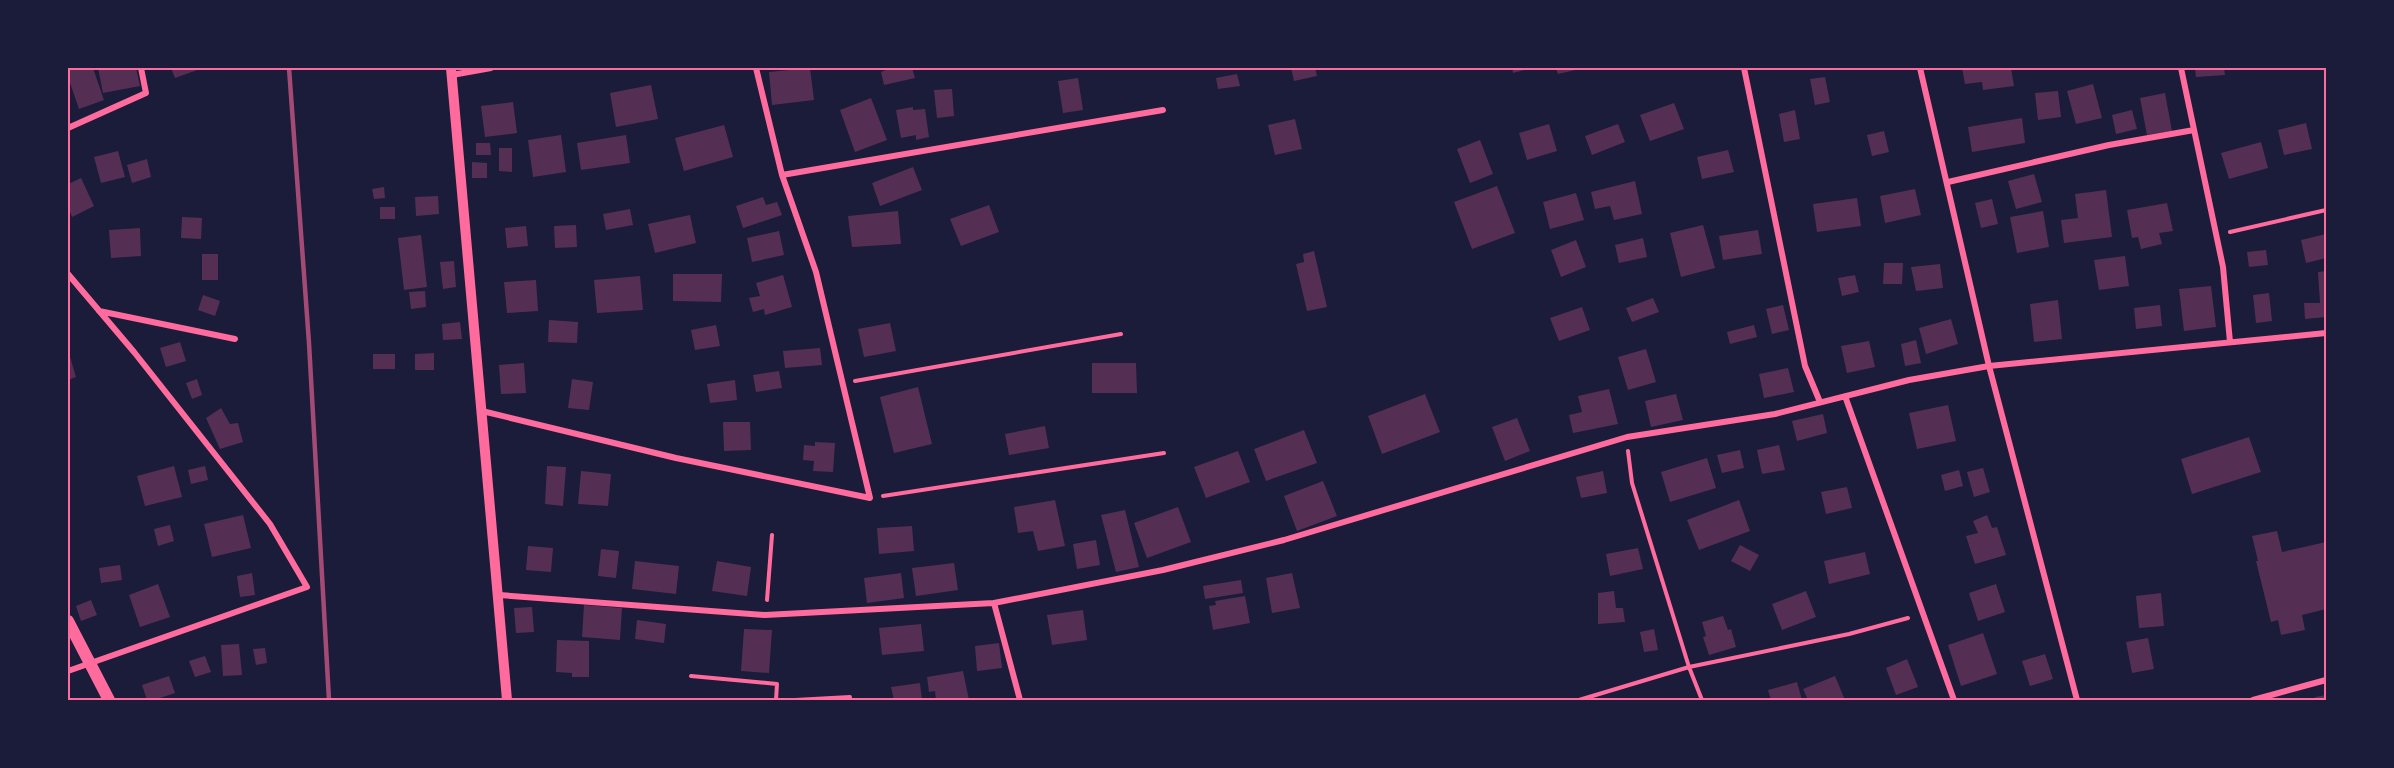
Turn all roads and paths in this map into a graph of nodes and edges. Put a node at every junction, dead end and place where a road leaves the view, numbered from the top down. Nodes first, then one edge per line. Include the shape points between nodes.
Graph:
1 (141, 68) edge
2 (491, 68) edge
3 (756, 68) edge
4 (1744, 68) edge
5 (1920, 68) edge
6 (2181, 68) edge
7 (452, 71) edge
8 (1163, 110) dead end
9 (68, 128) edge
10 (2194, 130) junction
11 (782, 175) junction
12 (1948, 182) junction
13 (2326, 210) edge
14 (2215, 235) junction
15 (68, 274) edge
16 (98, 311) junction
17 (2326, 333) edge
18 (1121, 334) dead end
19 (236, 339) dead end
20 (2230, 342) junction
21 (1989, 366) junction
22 (843, 384) junction
23 (1845, 396) junction
24 (1820, 402) junction
25 (482, 411) junction
26 (1627, 437) junction
27 (1164, 453) dead end
28 (870, 498) junction
29 (772, 535) dead end
30 (499, 595) junction
31 (994, 603) junction
32 (1923, 613) junction
33 (765, 615) junction
34 (68, 621) edge
35 (91, 664) junction
36 (1689, 666) junction
37 (68, 671) edge
38 (690, 676) dead end
39 (2326, 680) edge
40 (850, 697) dead end
41 (109, 700) edge
42 (507, 700) edge
43 (776, 700) edge
44 (795, 700) edge
45 (1020, 700) edge
46 (1579, 700) edge
47 (1702, 700) edge
48 (1954, 700) edge
49 (2077, 700) edge
50 (2253, 700) edge

1 - 9 street via 146,93
2 - 7 street
3 - 11 street
4 - 24 street via 1805,366
5 - 12 street
6 - 10 street
7 - 25 street
8 - 11 street
10 - 12 street
10 - 14 street
11 - 22 street via 816,272
12 - 21 street
13 - 14 path
14 - 20 street via 2223,267
15 - 16 street
16 - 19 street
16 - 35 street via 270,524 307,587
17 - 20 street
18 - 22 path
20 - 21 street
21 - 23 street
21 - 49 street
22 - 28 street
23 - 24 street
23 - 32 street
24 - 26 street via 1775,414
25 - 28 street via 676,458
25 - 30 street
26 - 31 street via 1284,540 1163,570
26 - 36 path via 1632,483
27 - 28 path
29 - 33 path
30 - 33 street
30 - 42 street
31 - 33 street
31 - 45 street
32 - 36 path via 1849,634
32 - 48 street
34 - 35 main road
35 - 37 street
35 - 41 main road
36 - 46 path
36 - 47 path
38 - 43 path via 777,684
39 - 50 street
40 - 44 path

